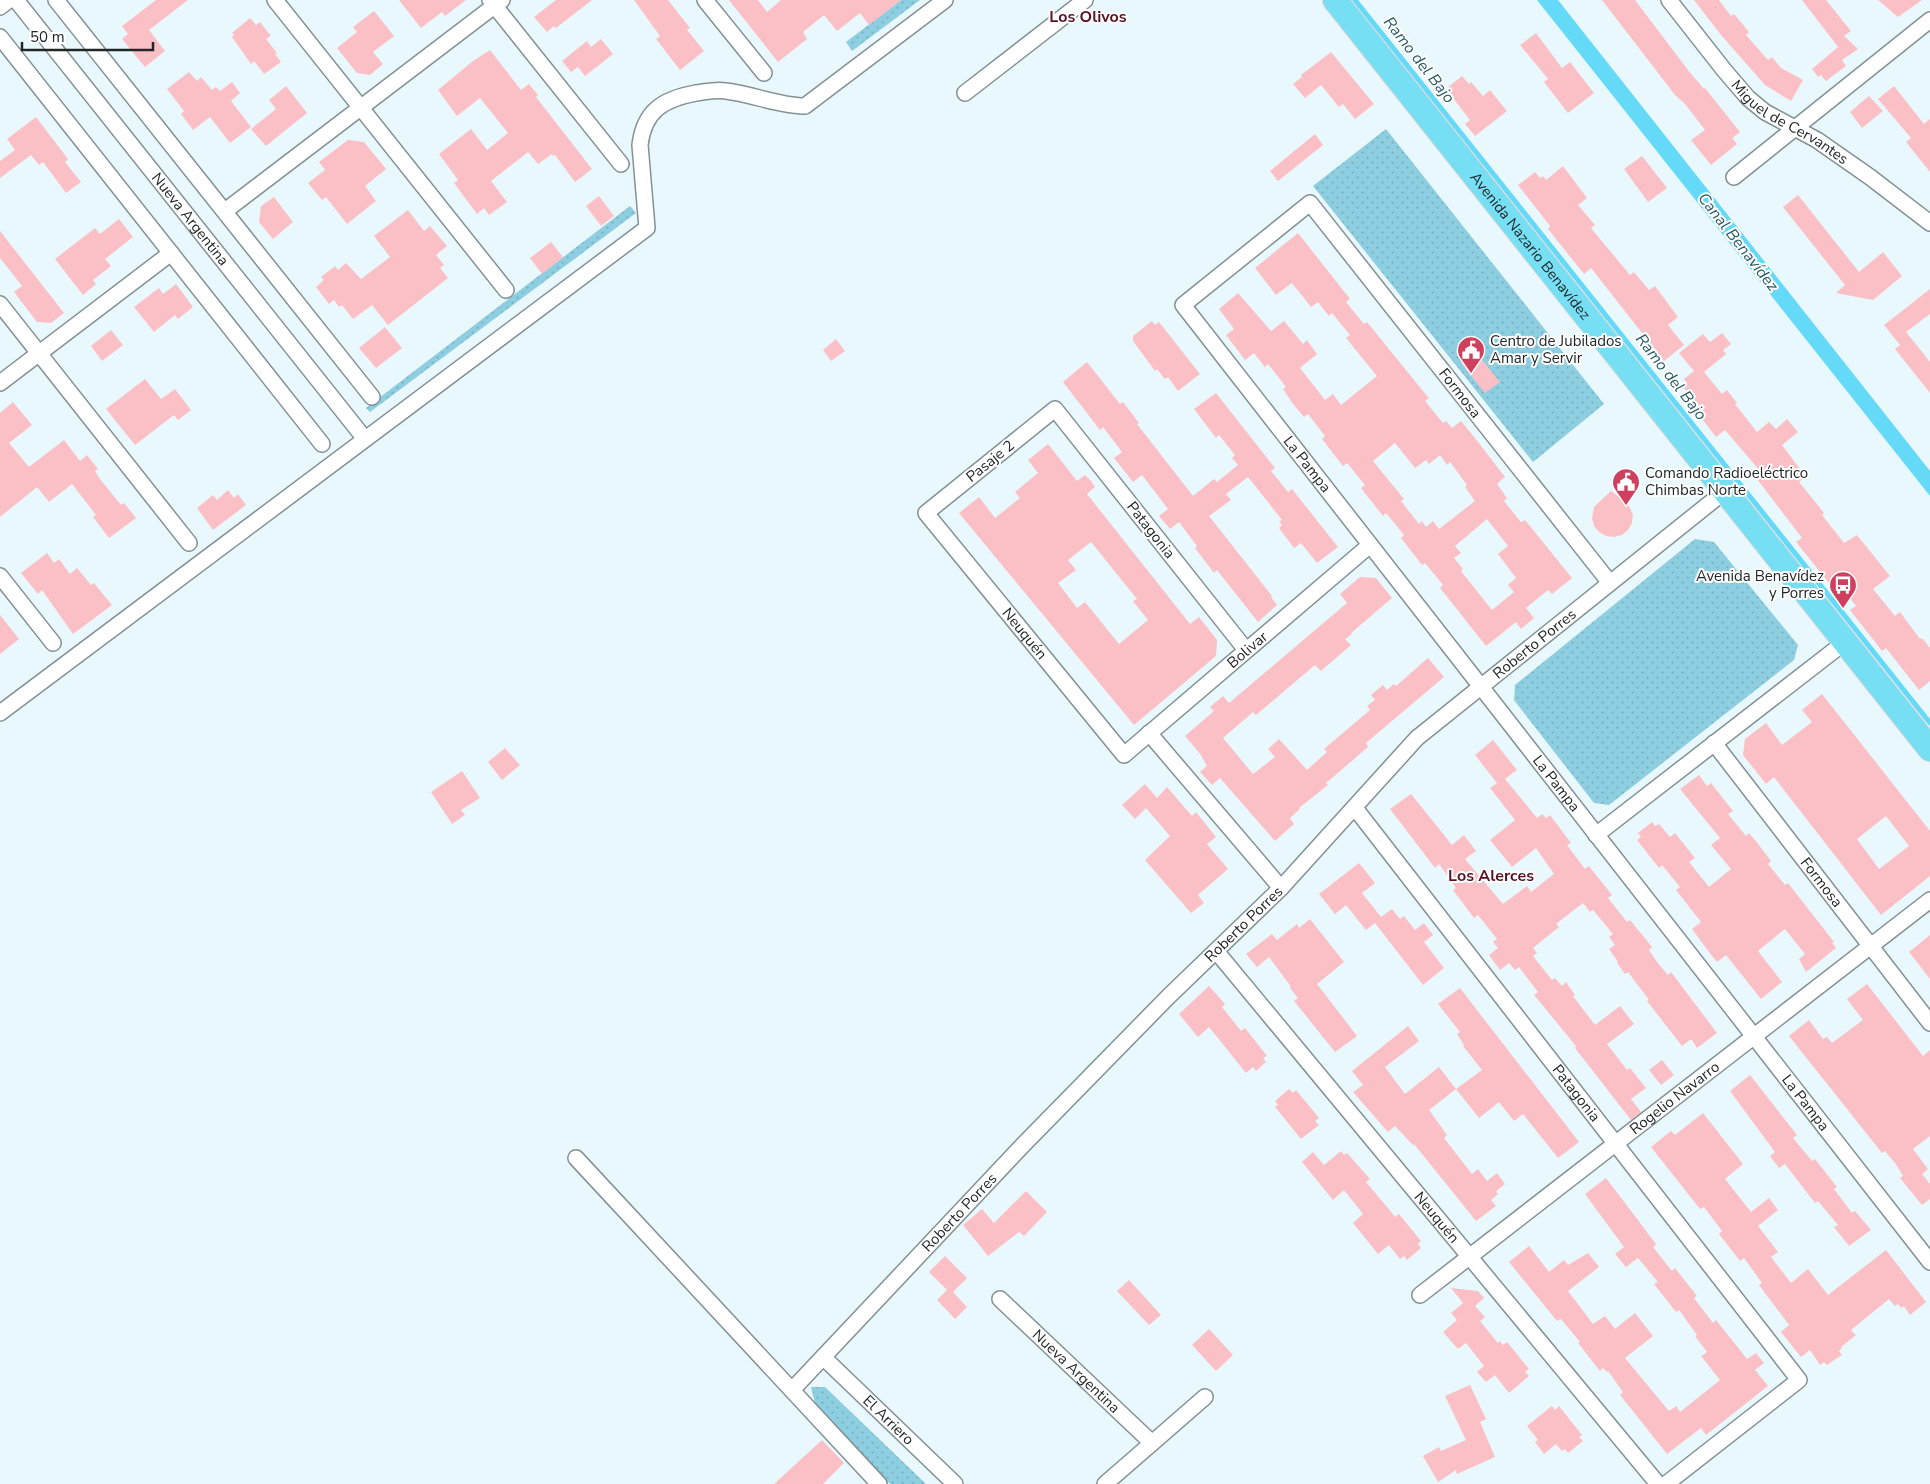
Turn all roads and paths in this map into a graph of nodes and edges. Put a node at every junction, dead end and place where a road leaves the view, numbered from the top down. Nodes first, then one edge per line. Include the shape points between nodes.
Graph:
1 (9, 0) edge
2 (16, 0) edge
3 (56, 0) edge
4 (275, 0) edge
5 (705, 0) edge
6 (945, 0) edge
7 (1085, 0) edge
8 (1335, 0) edge
9 (1669, 0) edge
10 (495, 2) edge
11 (0, 7) edge
12 (1930, 20) edge
13 (0, 37) edge
14 (764, 73) dead end
15 (965, 93) dead end
16 (360, 108) junction
17 (1794, 128) junction
18 (620, 164) dead end
19 (1734, 176) dead end
20 (224, 211) junction
21 (1930, 223) edge
22 (171, 253) junction
23 (506, 290) dead end
24 (0, 304) edge
25 (1183, 305) joint
26 (39, 354) junction
27 (0, 383) edge
28 (372, 396) dead end
29 (1055, 409) joint
30 (365, 439) junction
31 (322, 444) dead end
32 (1725, 491) junction
33 (926, 513) joint
34 (189, 542) dead end
35 (1370, 545) junction
36 (0, 576) edge
37 (1610, 584) junction
38 (1845, 642) junction
39 (53, 643) dead end
40 (1246, 650) junction
41 (1481, 687) junction
42 (0, 713) edge
43 (1149, 733) junction
44 (1714, 743) junction
45 (1930, 749) edge
46 (1124, 755) joint
47 (1355, 808) junction
48 (1596, 835) junction
49 (1281, 888) junction
50 (1930, 900) edge
51 (1871, 946) junction
52 (1216, 951) junction
53 (1930, 1023) edge
54 (1754, 1036) junction
55 (1615, 1144) junction
56 (576, 1158) dead end
57 (1470, 1257) junction
58 (1930, 1262) edge
59 (1420, 1295) dead end
60 (1000, 1299) dead end
61 (823, 1357) junction
62 (792, 1390) junction
63 (1205, 1397) dead end
64 (1152, 1443) junction
65 (878, 1484) edge
66 (955, 1484) edge
67 (1105, 1484) edge
68 (1658, 1484) edge
69 (1666, 1484) edge

1 - 11 street
2 - 30 street, Nueva Argentina
3 - 20 street
4 - 16 street
5 - 14 street
6 - 30 street via 805,106 724,90 683,96 664,103 645,122 640,140 647,228
7 - 15 street
8 - 32 main road, Avenida Nazario Benavídez
9 - 17 street, Miguel de Cervantes via 1748,98
10 - 16 street
10 - 18 street
12 - 17 street
13 - 22 street
16 - 20 street
16 - 23 street
17 - 19 street
17 - 21 street, Miguel de Cervantes via 1870,177
20 - 28 street
22 - 26 street
22 - 31 street
24 - 26 street
25 - 35 street, La Pampa
25 - 37 street, Formosa via 1310,203
26 - 27 street
26 - 34 street
29 - 33 street, Pasaje 2
29 - 40 street, Patagonia
30 - 42 street
32 - 37 street, Roberto Porres
32 - 38 main road, Avenida Nazario Benavídez
33 - 46 street, Neuquén
35 - 40 street, Bolivar
35 - 41 street, La Pampa
36 - 39 street
37 - 41 street, Roberto Porres
38 - 44 street
38 - 45 main road, Avenida Nazario Benavídez
40 - 43 street, Bolivar
41 - 47 street, Roberto Porres via 1417,738
41 - 48 street, La Pampa
43 - 46 street, Bolivar
43 - 49 street
44 - 48 street
44 - 51 street, Formosa
47 - 49 street, Roberto Porres
47 - 55 street, Patagonia
48 - 54 street, La Pampa
49 - 52 street, Roberto Porres
50 - 51 street, Rogelio Navarro
51 - 53 street, Formosa
51 - 54 street, Rogelio Navarro
52 - 57 street, Neuquén
52 - 61 street, Roberto Porres via 1023,1145
54 - 55 street, Rogelio Navarro
54 - 58 street, La Pampa
55 - 57 street, Rogelio Navarro
55 - 69 street, Patagonia via 1798,1380
56 - 62 street
57 - 59 street, Rogelio Navarro
57 - 68 street, Neuquén
60 - 64 street, Nueva Argentina
61 - 62 street, Roberto Porres
61 - 66 street, El Arriero
62 - 65 street
63 - 64 street
64 - 67 street

